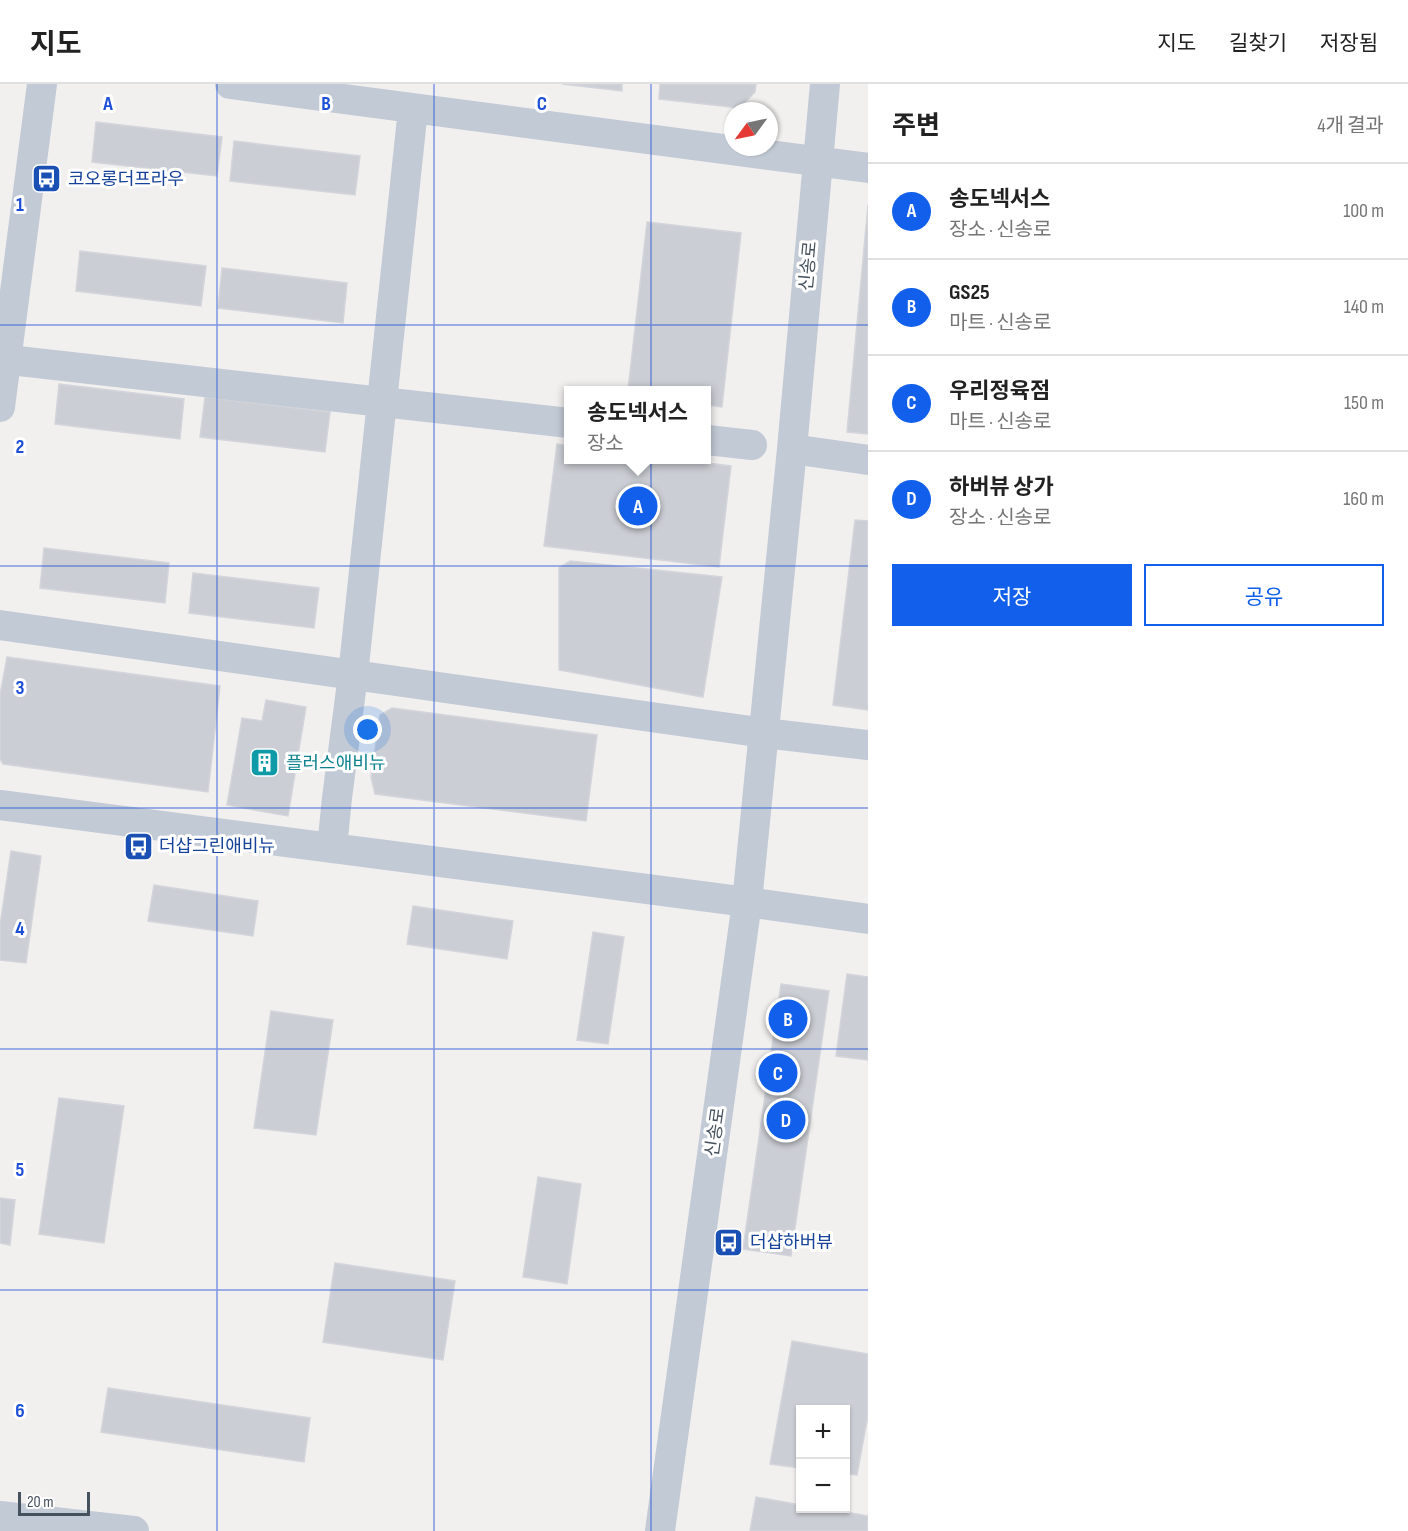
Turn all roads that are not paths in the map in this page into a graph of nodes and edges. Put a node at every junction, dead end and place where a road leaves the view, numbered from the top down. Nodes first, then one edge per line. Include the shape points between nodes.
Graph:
1 (42, 84) edge
2 (230, 84) edge
3 (825, 84) edge
4 (413, 109) junction
5 (818, 161) junction
6 (868, 168) edge
7 (3, 359) edge
8 (383, 402) junction
9 (0, 407) edge
10 (564, 422) edge
11 (711, 440) edge
12 (752, 445) dead end
13 (792, 449) junction
14 (868, 460) edge
15 (0, 625) edge
16 (353, 675) junction
17 (764, 733) junction
18 (868, 745) edge
19 (0, 805) edge
20 (332, 848) junction
21 (747, 902) junction
22 (868, 919) edge
23 (0, 1516) edge
24 (134, 1531) edge
25 (660, 1531) edge

1 - 7 street
2 - 4 street
3 - 5 street, 신송로
4 - 5 street
4 - 8 street
5 - 6 street
5 - 13 street, 신송로
7 - 8 street
7 - 9 street
8 - 10 street
8 - 16 street
11 - 12 street
13 - 14 street
13 - 17 street, 신송로
15 - 16 street
16 - 17 street
16 - 20 street
17 - 18 street
17 - 21 street, 신송로
19 - 20 street
20 - 21 street
21 - 22 street
21 - 25 street, 신송로
23 - 24 street

